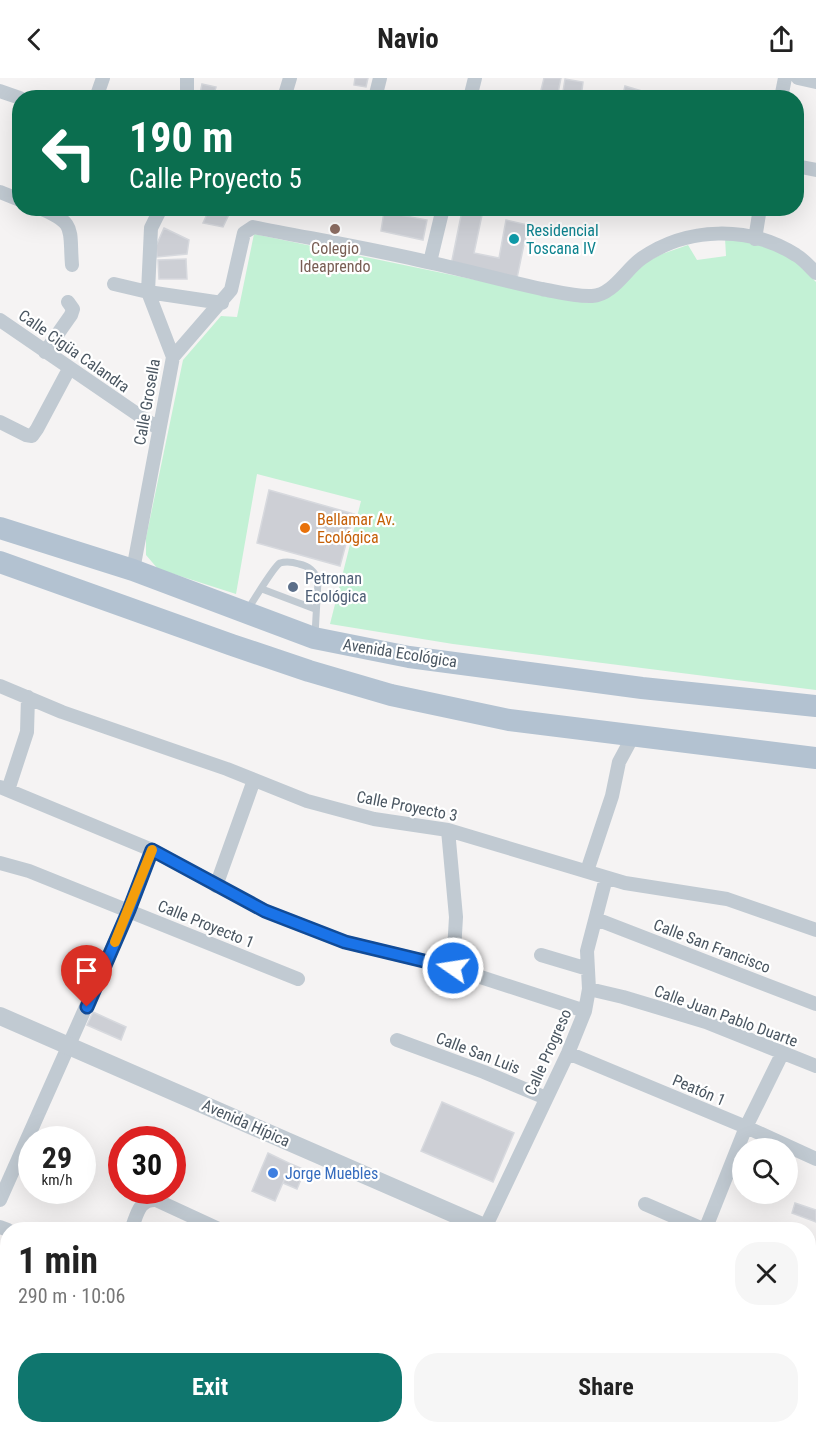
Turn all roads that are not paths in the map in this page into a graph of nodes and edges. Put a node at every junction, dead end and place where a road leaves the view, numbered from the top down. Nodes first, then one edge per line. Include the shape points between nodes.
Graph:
1 (798, 78) edge
2 (816, 82) edge
3 (57, 216) edge
4 (157, 216) edge
5 (441, 216) edge
6 (759, 216) edge
7 (755, 239) junction
8 (430, 262) junction
9 (72, 265) dead end
10 (816, 273) edge
11 (114, 284) dead end
12 (148, 292) junction
13 (68, 302) dead end
14 (222, 303) junction
15 (0, 320) edge
16 (45, 352) junction
17 (173, 357) junction
18 (69, 369) junction
19 (0, 422) edge
20 (159, 429) junction
21 (0, 528) edge
22 (0, 562) edge
23 (133, 570) junction
24 (262, 589) junction
25 (315, 609) junction
26 (245, 613) junction
27 (314, 638) junction
28 (0, 686) edge
29 (28, 697) junction
30 (816, 706) edge
31 (633, 736) junction
32 (816, 758) edge
33 (254, 780) junction
34 (4, 788) edge
35 (448, 830) junction
36 (152, 850) junction
37 (0, 863) edge
38 (587, 871) junction
39 (606, 878) junction
40 (216, 886) junction
41 (129, 910) junction
42 (596, 919) junction
43 (816, 930) edge
44 (541, 955) dead end
45 (453, 968) junction
46 (588, 969) junction
47 (298, 979) dead end
48 (589, 989) junction
49 (816, 1004) edge
50 (585, 1011) junction
51 (0, 1016) edge
52 (397, 1040) dead end
53 (70, 1046) junction
54 (568, 1053) junction
55 (782, 1053) junction
56 (816, 1066) edge
57 (546, 1098) junction
58 (746, 1127) junction
59 (816, 1159) edge
60 (0, 1200) edge
61 (645, 1204) dead end
62 (134, 1222) edge
63 (204, 1222) edge
64 (470, 1222) edge
65 (489, 1222) edge
66 (687, 1222) edge
67 (708, 1222) edge

1 - 2 street
3 - 9 street via 69,226
4 - 12 street, Calle Grosella via 151,228
5 - 8 street
6 - 7 street
7 - 8 street via 727,232 669,243 640,259 603,293 594,296 559,292
7 - 10 street via 775,243 798,256
8 - 14 street via 253,228 244,232 231,290
11 - 12 street
12 - 14 street
12 - 17 street, Calle Grosella
13 - 16 street via 73,309 71,315
14 - 17 street
15 - 16 street, Calle Cigüa Calandra
16 - 18 street, Calle Cigüa Calandra
17 - 20 street, Calle Grosella
18 - 19 street via 32,436
18 - 20 street, Calle Cigüa Calandra
20 - 23 street, Calle Grosella
21 - 23 main road, Avenida Ecológica
22 - 31 main road via 309,671 391,694 509,720
23 - 26 main road, Avenida Ecológica
24 - 25 lane
24 - 25 lane via 282,562 303,565 316,574 318,581
24 - 26 lane
25 - 27 lane
26 - 27 main road, Avenida Ecológica
27 - 30 main road, Avenida Ecológica via 409,657
28 - 29 street, Calle Proyecto 3
29 - 33 street, Calle Proyecto 3
29 - 34 street via 27,732
31 - 32 main road
31 - 38 street via 619,762
33 - 35 street, Calle Proyecto 3 via 307,801 374,819
33 - 40 street
34 - 36 street
35 - 38 street, Calle Proyecto 3
35 - 45 street via 456,917
36 - 40 street
36 - 41 street
37 - 41 street, Calle Proyecto 1
38 - 39 street, Calle Proyecto 3
39 - 42 street, Calle Progreso
39 - 43 street, Calle Proyecto 3 via 727,899
40 - 45 street via 265,911 345,942
41 - 47 street, Calle Proyecto 1
41 - 53 street
42 - 46 street, Calle Progreso via 587,951
42 - 49 street, Calle San Francisco
44 - 46 street
45 - 50 street
46 - 48 street, Calle Progreso
48 - 50 street, Calle Progreso
48 - 55 street, Calle Juan Pablo Duarte via 706,1022
50 - 54 street, Calle Progreso
51 - 53 street, Avenida Hípica
52 - 57 street, Calle San Luis
53 - 60 street
53 - 64 street, Avenida Hípica
54 - 57 street, Calle Progreso
54 - 58 street, Peatón 1
55 - 56 street, Calle Juan Pablo Duarte
55 - 58 street
57 - 65 street, Calle Progreso
58 - 59 street, Peatón 1
58 - 67 street
61 - 66 street
62 - 63 street via 141,1203 148,1200

